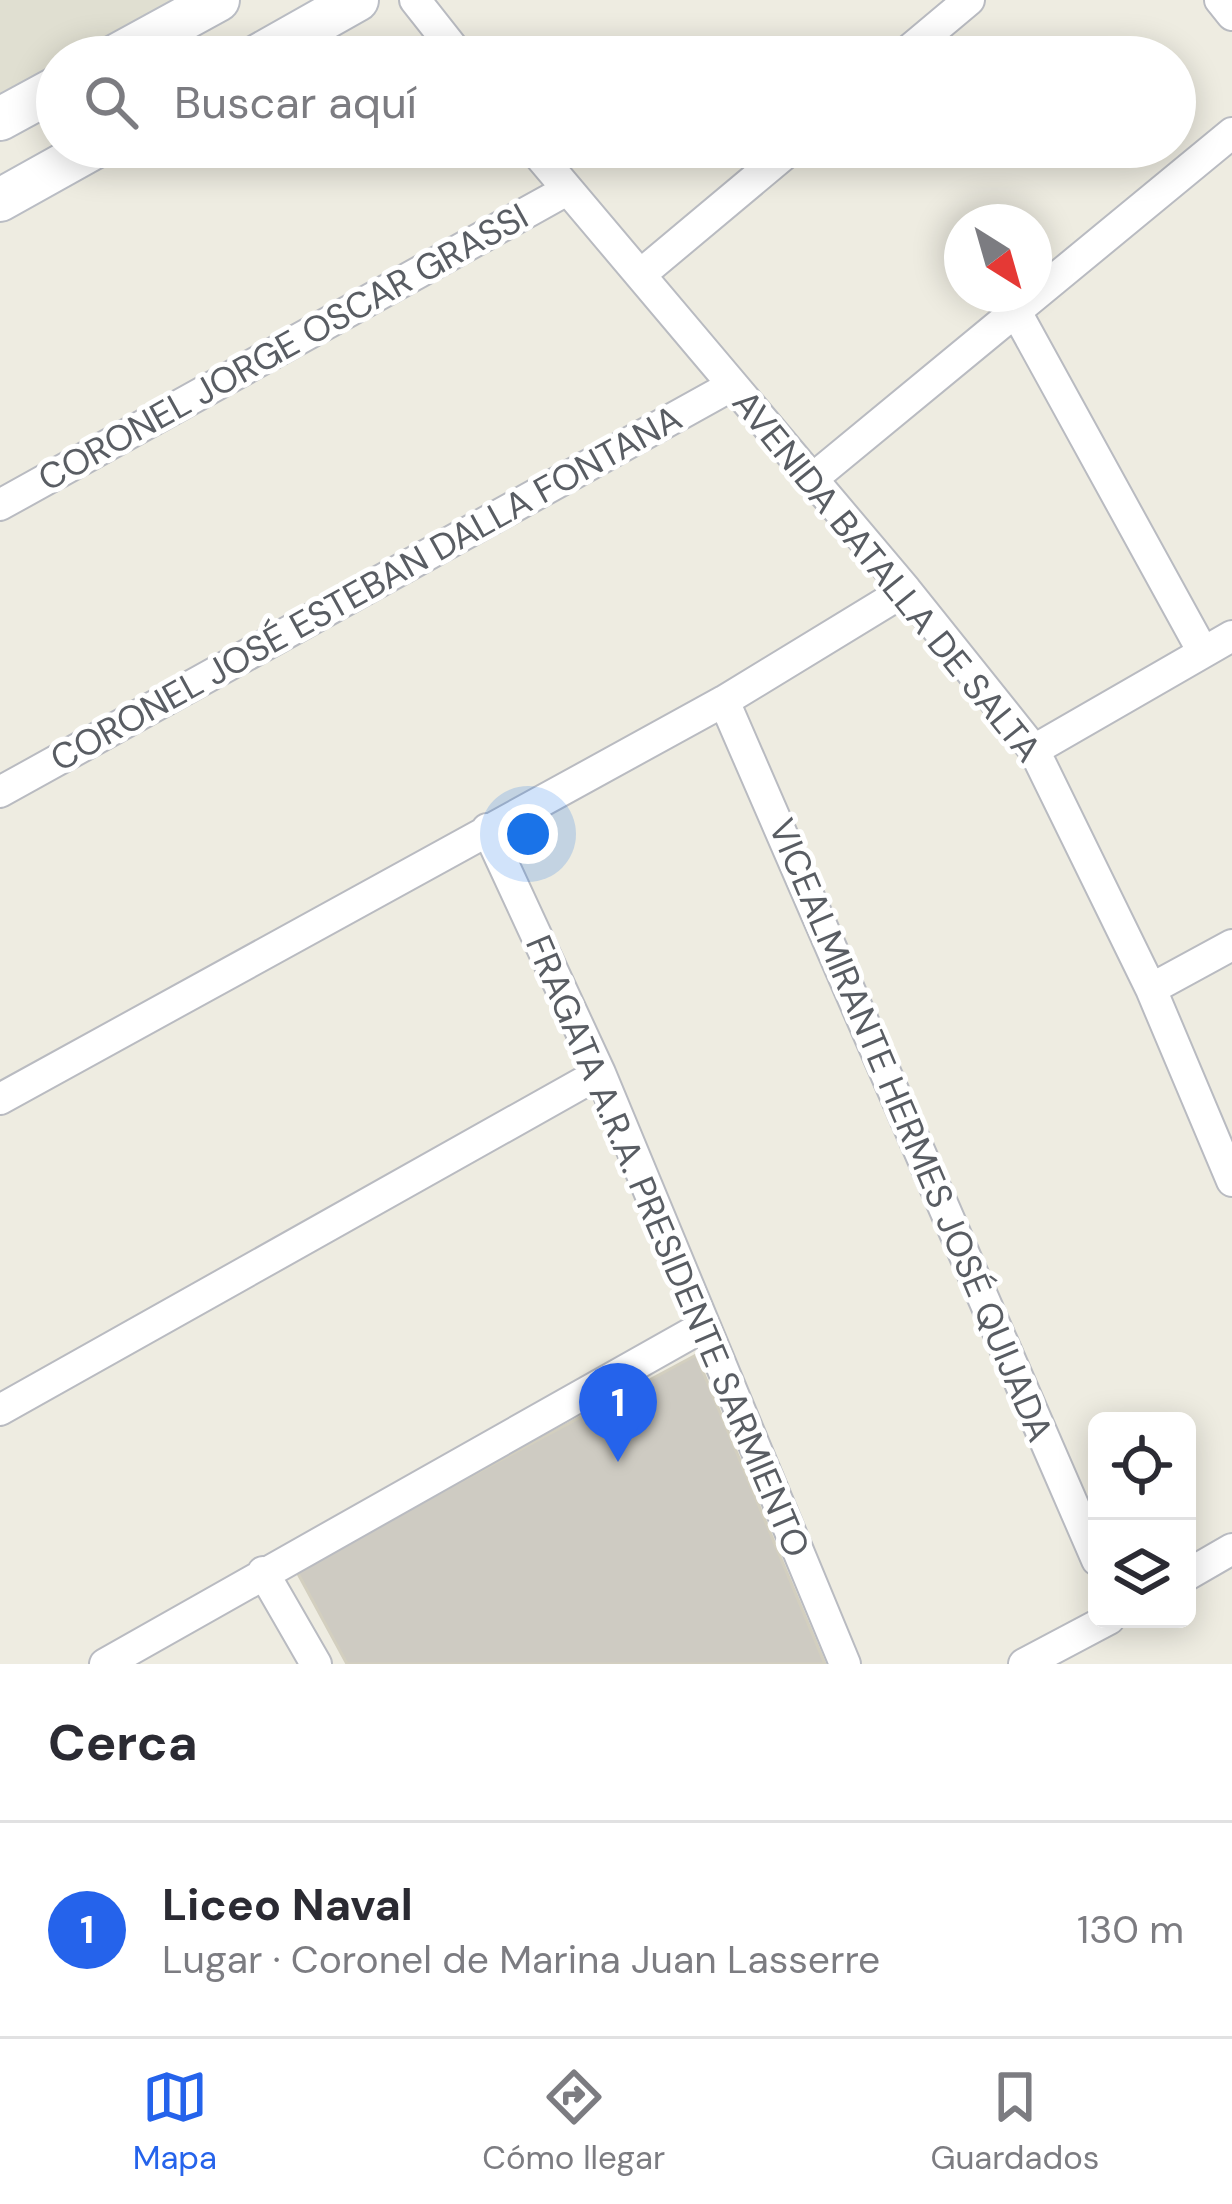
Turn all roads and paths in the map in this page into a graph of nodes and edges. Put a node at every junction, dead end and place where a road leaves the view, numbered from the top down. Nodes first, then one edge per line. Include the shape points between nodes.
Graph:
1 (218, 0) edge
2 (357, 0) edge
3 (415, 0) edge
4 (969, 0) edge
5 (1220, 0) edge
6 (1232, 15) edge
7 (152, 36) edge
8 (293, 36) edge
9 (443, 36) edge
10 (926, 36) edge
11 (36, 99) edge
12 (0, 119) edge
13 (1232, 133) edge
14 (1196, 162) edge
15 (57, 168) edge
16 (549, 168) edge
17 (768, 168) edge
18 (1189, 168) edge
19 (567, 190) junction
20 (0, 200) edge
21 (640, 275) junction
22 (1052, 280) edge
23 (1013, 312) edge
24 (1016, 312) edge
25 (733, 385) junction
26 (811, 480) junction
27 (0, 505) edge
28 (907, 590) junction
29 (1232, 636) edge
30 (1203, 652) junction
31 (724, 700) junction
32 (1034, 750) junction
33 (0, 792) edge
34 (487, 829) junction
35 (1232, 945) edge
36 (1151, 989) junction
37 (600, 1073) junction
38 (1, 1097) edge
39 (1232, 1180) edge
40 (704, 1326) junction
41 (0, 1410) edge
42 (1088, 1539) edge
43 (1232, 1549) edge
44 (1196, 1570) edge
45 (263, 1572) junction
46 (1091, 1628) edge
47 (105, 1664) edge
48 (316, 1664) edge
49 (845, 1664) edge
50 (1024, 1664) edge

1 - 7 street
2 - 8 street
3 - 9 street
4 - 10 street
5 - 6 street
11 - 12 street
13 - 14 street
15 - 20 street
16 - 19 street, AVENIDA BATALLA DE SALTA
17 - 21 street
18 - 22 street
19 - 21 street, AVENIDA BATALLA DE SALTA
19 - 27 street, CORONEL JORGE OSCAR GRASSI
21 - 25 street, AVENIDA BATALLA DE SALTA
23 - 26 street
24 - 30 street
25 - 26 street, AVENIDA BATALLA DE SALTA
25 - 33 street, CORONEL JOSÉ ESTEBAN DALLA FONTANA
26 - 28 street, AVENIDA BATALLA DE SALTA
28 - 31 street
28 - 32 street, AVENIDA BATALLA DE SALTA
29 - 30 street
30 - 32 street
31 - 34 street
31 - 42 street, VICEALMIRANTE HERMES JOSÉ QUIJADA
32 - 36 street, AVENIDA BATALLA DE SALTA
34 - 37 street, FRAGATA A.R.A. PRESIDENTE SARMIENTO
34 - 38 street
35 - 36 street
36 - 39 street, AVENIDA BATALLA DE SALTA
37 - 40 street, FRAGATA A.R.A. PRESIDENTE SARMIENTO
37 - 41 street
40 - 45 street
40 - 49 street, FRAGATA A.R.A. PRESIDENTE SARMIENTO
43 - 44 street
45 - 47 street
45 - 48 street
46 - 50 street

